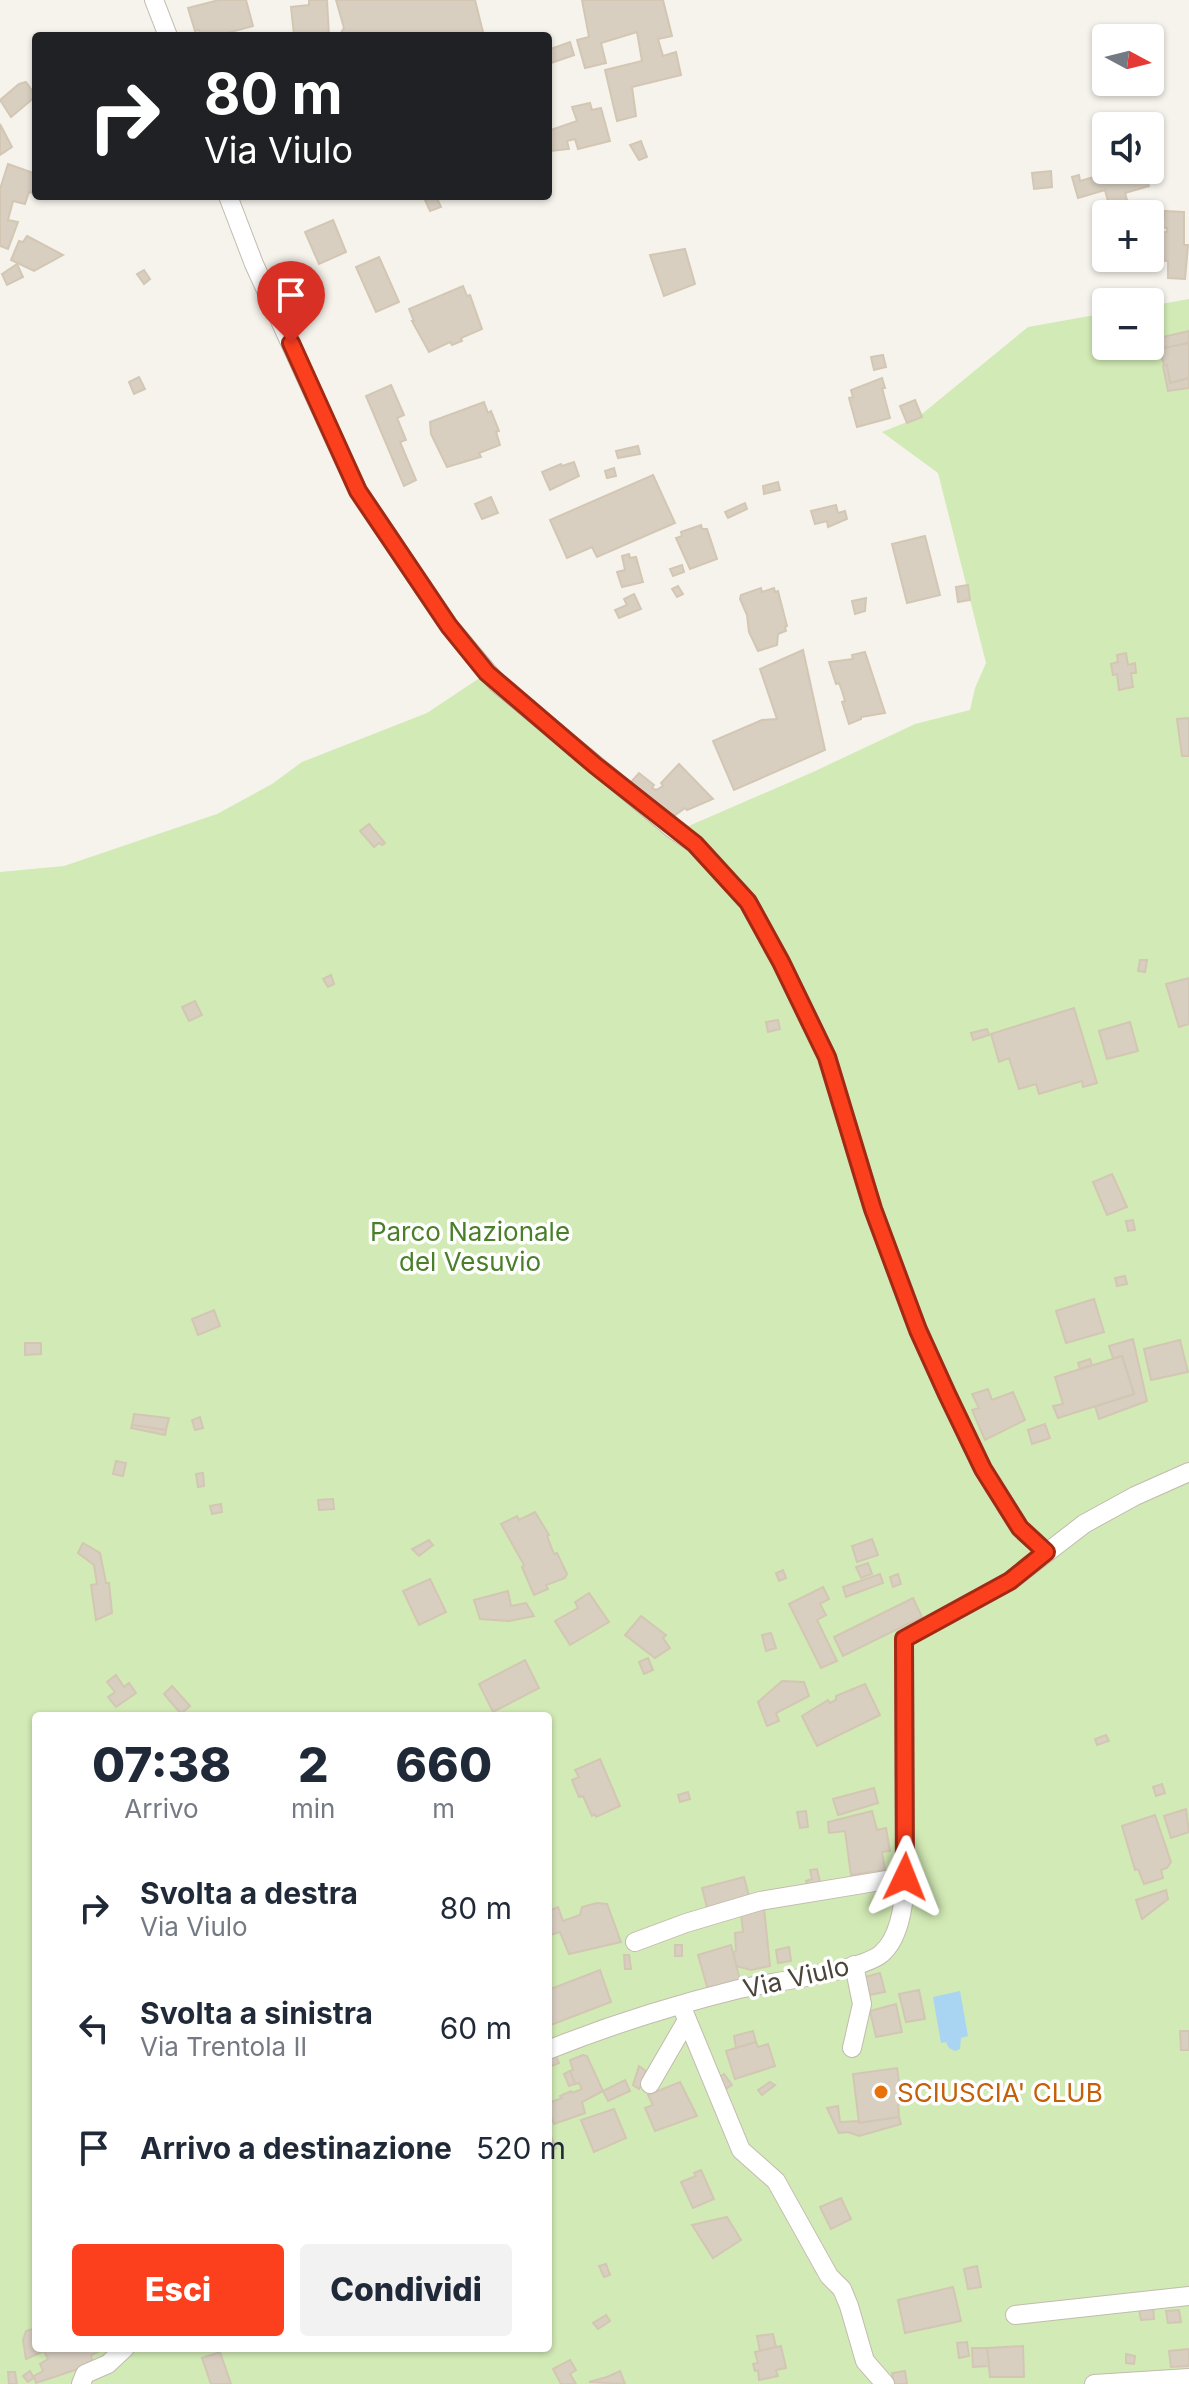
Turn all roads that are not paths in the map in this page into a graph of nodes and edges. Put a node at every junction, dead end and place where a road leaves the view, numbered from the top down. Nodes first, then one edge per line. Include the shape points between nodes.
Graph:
1 (154, 0) edge
2 (166, 32) edge
3 (230, 200) edge
4 (1189, 1472) edge
5 (1046, 1552) junction
6 (905, 1877) junction
7 (635, 1942) dead end
8 (854, 1965) junction
9 (684, 2012) junction
10 (852, 2048) dead end
11 (552, 2049) edge
12 (650, 2084) dead end
13 (1189, 2296) edge
14 (1015, 2315) dead end
15 (121, 2352) edge
16 (1189, 2378) edge
17 (81, 2384) edge
18 (885, 2384) edge
19 (1094, 2384) edge

1 - 2 street
3 - 5 street via 358,491 449,626 497,683 695,844 748,902 827,1057 873,1209 947,1394 983,1469 1020,1528
4 - 5 street, Via Viulo via 1084,1524
5 - 6 street, Via Viulo via 1010,1581 904,1639
6 - 7 street via 760,1901
6 - 8 street, Via Viulo via 893,1937 881,1954
8 - 9 street, Via Viulo via 740,1989
8 - 10 street via 862,2004
9 - 11 street, Via Viulo via 649,2013
9 - 12 street
9 - 18 street via 741,2150 776,2181 829,2276 842,2289 865,2361
13 - 14 street
15 - 17 street via 85,2374
16 - 19 street

